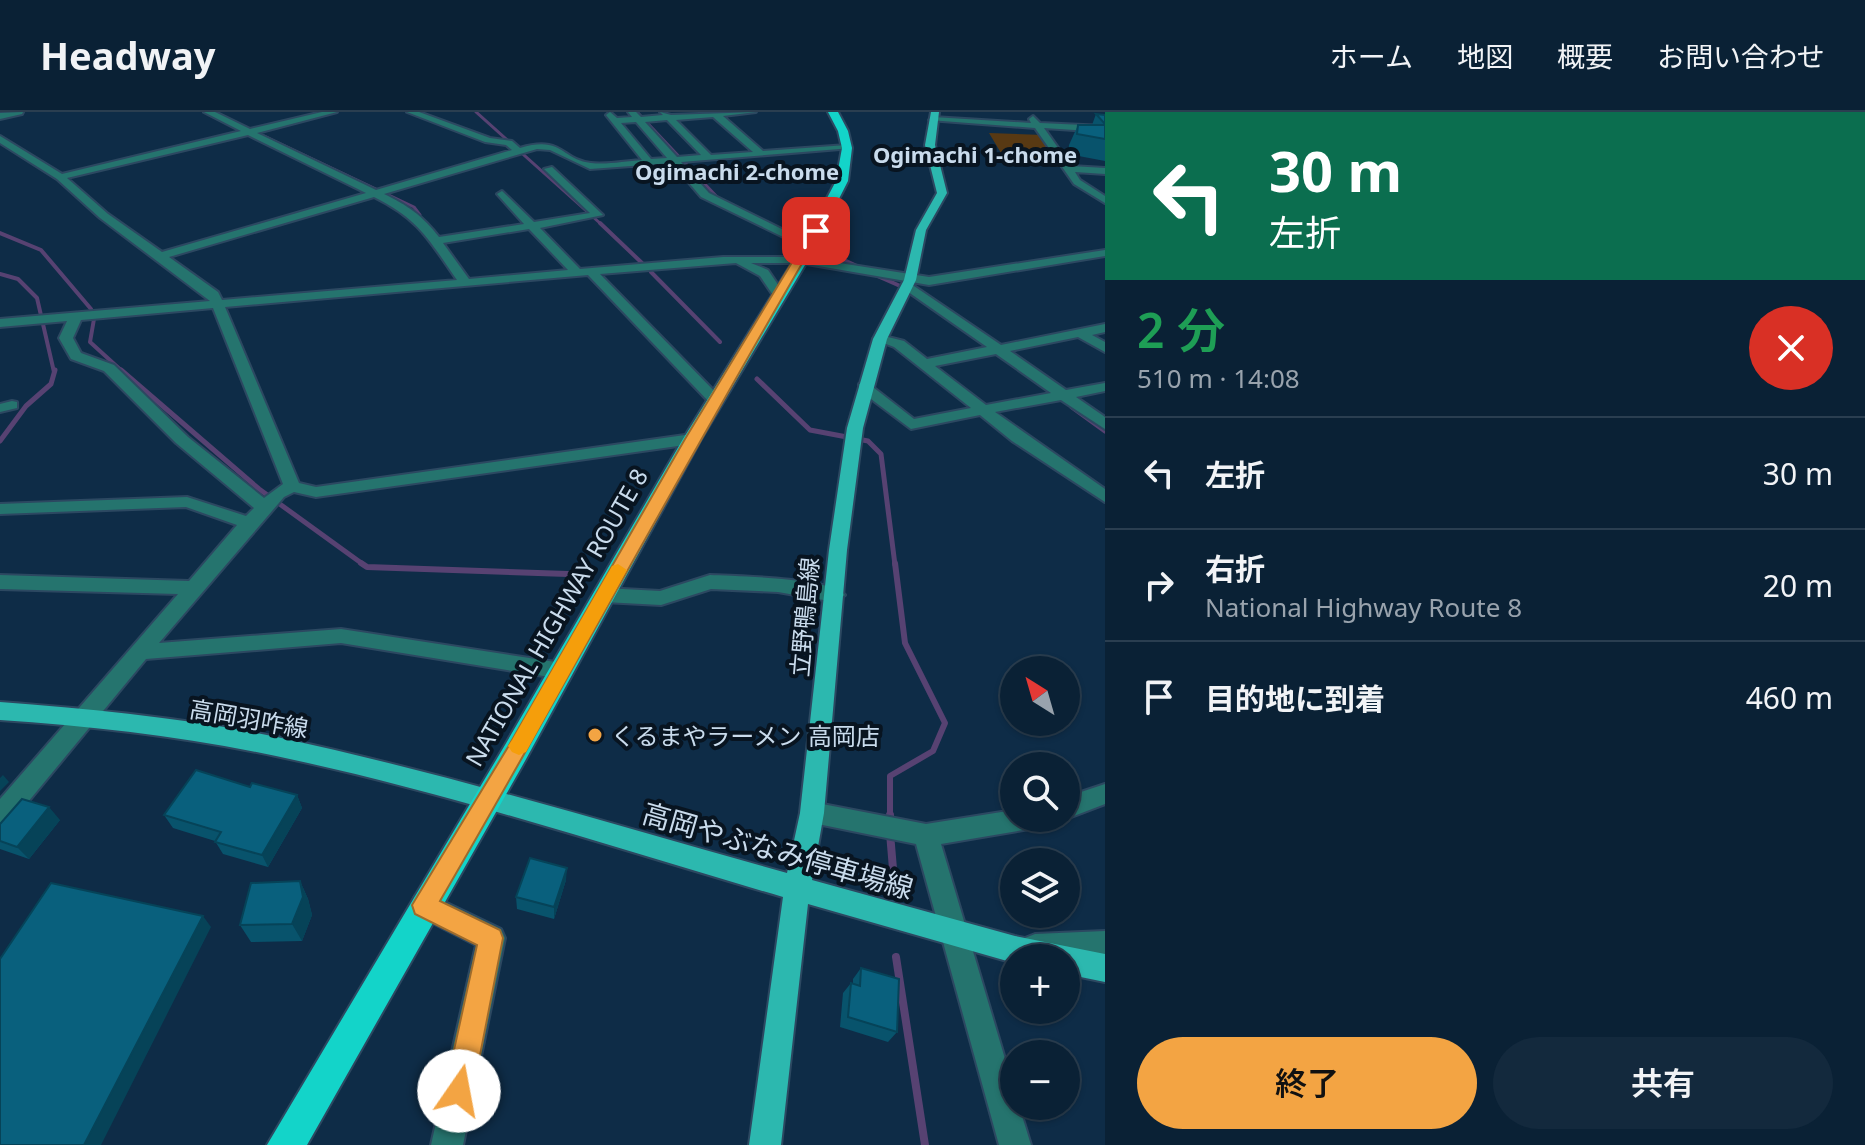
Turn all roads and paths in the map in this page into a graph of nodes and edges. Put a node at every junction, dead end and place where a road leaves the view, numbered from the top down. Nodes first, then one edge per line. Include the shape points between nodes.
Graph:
1 (19, 112) edge
2 (208, 112) edge
3 (333, 112) edge
4 (411, 112) edge
5 (608, 112) edge
6 (752, 112) edge
7 (833, 112) edge
8 (1029, 112) edge
9 (667, 115) edge
10 (716, 115) junction
11 (0, 116) edge
12 (635, 116) edge
13 (934, 116) edge
14 (615, 121) junction
15 (1037, 125) junction
16 (1105, 129) edge
17 (253, 131) junction
18 (0, 139) edge
19 (847, 148) junction
20 (522, 150) junction
21 (761, 154) junction
22 (708, 157) junction
23 (673, 160) junction
24 (648, 161) junction
25 (549, 169) dead end
26 (1068, 169) junction
27 (1105, 171) edge
28 (60, 177) junction
29 (379, 192) junction
30 (502, 194) dead end
31 (1095, 196) edge
32 (532, 225) junction
33 (435, 241) junction
34 (808, 246) junction
35 (1105, 253) edge
36 (161, 256) junction
37 (723, 260) junction
38 (801, 260) junction
39 (584, 272) junction
40 (465, 282) junction
41 (909, 283) junction
42 (779, 295) junction
43 (219, 303) junction
44 (76, 316) junction
45 (0, 323) edge
46 (1105, 328) edge
47 (1080, 333) junction
48 (880, 339) junction
49 (1105, 348) edge
50 (993, 349) junction
51 (924, 364) junction
52 (864, 387) junction
53 (1105, 387) edge
54 (1059, 396) junction
55 (715, 400) junction
56 (984, 412) junction
57 (1105, 424) edge
58 (692, 439) junction
59 (292, 486) junction
60 (1105, 497) edge
61 (264, 507) junction
62 (0, 509) edge
63 (249, 523) junction
64 (0, 582) edge
65 (194, 588) junction
66 (604, 595) junction
67 (835, 595) junction
68 (140, 652) junction
69 (562, 671) junction
70 (0, 711) edge
71 (85, 717) junction
72 (1105, 794) edge
73 (485, 800) junction
74 (1080, 803) edge
75 (812, 813) junction
76 (0, 817) edge
77 (1000, 823) edge
78 (926, 835) junction
79 (797, 889) junction
80 (424, 905) junction
81 (956, 932) junction
82 (1105, 944) edge
83 (1000, 945) edge
84 (1080, 946) edge
85 (1080, 963) edge
86 (1105, 968) edge
87 (286, 1145) edge
88 (447, 1145) edge
89 (765, 1145) edge
90 (1015, 1145) edge

1 - 11 street
2 - 17 street
3 - 17 street
4 - 20 street
5 - 14 street
6 - 10 street
7 - 19 highway
8 - 15 street
9 - 10 street
9 - 12 street
9 - 22 street
10 - 21 street
12 - 14 street
12 - 23 street
13 - 15 street
13 - 41 main road, 立野鴨島線 via 930,145 942,193 921,230
14 - 24 street
15 - 16 street
15 - 26 street
17 - 28 street
17 - 29 street
18 - 28 street
19 - 21 street
19 - 34 highway, NATIONAL HIGHWAY ROUTE 8 via 842,181
20 - 24 street via 550,146 590,166
20 - 29 street
21 - 22 street
22 - 23 street
23 - 24 street
23 - 34 street via 705,195
25 - 32 street via 598,215
26 - 27 street
26 - 31 street via 1075,182
28 - 36 street
29 - 33 street via 423,223
29 - 36 street
30 - 32 street
32 - 33 street
32 - 39 street
33 - 40 street
34 - 38 highway, NATIONAL HIGHWAY ROUTE 8
35 - 41 street
36 - 43 street
37 - 38 street
37 - 39 street
37 - 42 street via 758,269
38 - 41 street
38 - 42 highway, NATIONAL HIGHWAY ROUTE 8
39 - 40 street
39 - 55 street
40 - 43 street
41 - 48 main road, 立野鴨島線
41 - 50 street
42 - 55 highway, NATIONAL HIGHWAY ROUTE 8
43 - 44 street
43 - 59 street
44 - 45 street
44 - 61 street via 66,338 76,356 109,368 182,440
46 - 47 street
47 - 49 street
47 - 50 street
48 - 51 street via 899,344
48 - 52 main road, 立野鴨島線
50 - 51 street
50 - 54 street
51 - 56 street
52 - 56 street via 911,424
52 - 67 main road, 立野鴨島線
53 - 54 street
54 - 56 street
54 - 57 street
55 - 58 highway, NATIONAL HIGHWAY ROUTE 8
56 - 60 street
58 - 59 street via 316,492
58 - 66 highway, NATIONAL HIGHWAY ROUTE 8
59 - 61 street
61 - 63 street
62 - 63 street via 187,502
63 - 65 street
64 - 65 street
65 - 68 street
66 - 67 street via 661,598 710,582 778,585
66 - 69 highway, NATIONAL HIGHWAY ROUTE 8
67 - 75 main road, 立野鴨島線
68 - 69 street via 341,636
68 - 71 street
69 - 73 highway, NATIONAL HIGHWAY ROUTE 8
70 - 71 main road, 高岡羽咋線
71 - 73 main road, 高岡羽咋線 via 275,746
71 - 76 street
72 - 74 street
73 - 79 main road, 高岡やぶなみ停車場線
73 - 80 highway, NATIONAL HIGHWAY ROUTE 8
75 - 78 street
75 - 79 main road, 立野鴨島線
77 - 78 street
78 - 81 street
79 - 81 main road, 高岡やぶなみ停車場線
79 - 89 main road, 立野鴨島線
80 - 87 highway, NATIONAL HIGHWAY ROUTE 8
80 - 88 street via 491,938
81 - 83 main road, 高岡やぶなみ停車場線
81 - 90 street
82 - 84 street
85 - 86 main road

